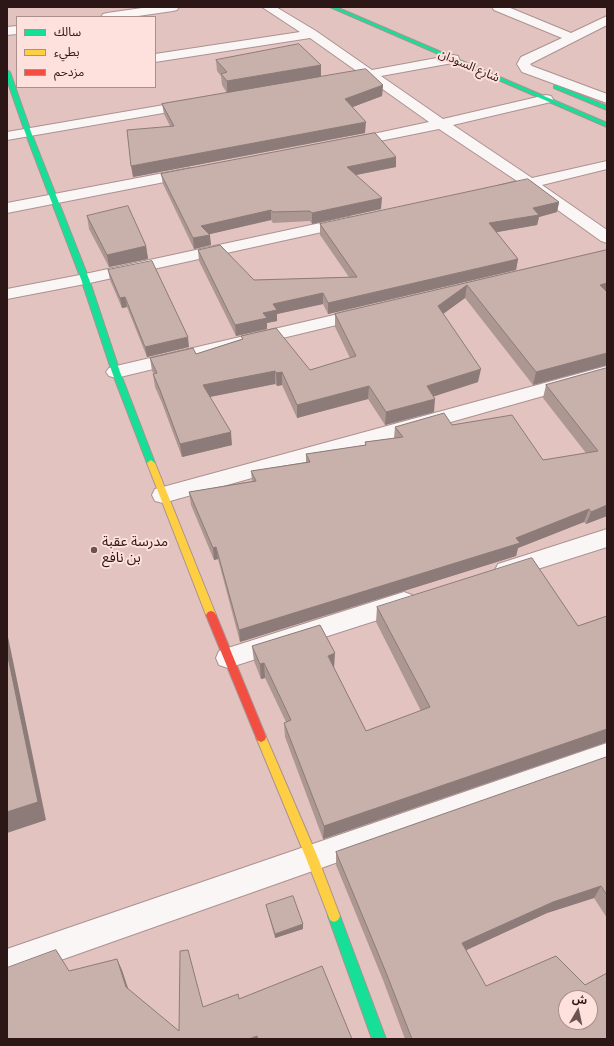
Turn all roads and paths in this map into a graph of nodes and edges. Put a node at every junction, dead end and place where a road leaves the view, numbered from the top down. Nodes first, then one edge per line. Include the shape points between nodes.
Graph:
1 (173, 7) edge
2 (268, 7) edge
3 (332, 7) edge
4 (498, 7) edge
5 (114, 16) edge
6 (607, 20) edge
7 (312, 34) junction
8 (571, 37) junction
9 (156, 58) edge
10 (453, 59) junction
11 (512, 68) dead end
12 (369, 74) junction
13 (10, 79) edge
14 (330, 81) edge
15 (546, 99) junction
16 (607, 99) edge
17 (206, 102) edge
18 (607, 108) edge
19 (440, 124) junction
20 (607, 125) edge
21 (28, 132) junction
22 (7, 136) edge
23 (335, 145) edge
24 (607, 165) edge
25 (205, 170) edge
26 (530, 183) junction
27 (491, 191) edge
28 (54, 200) junction
29 (7, 208) edge
30 (366, 218) edge
31 (607, 238) edge
32 (85, 279) junction
33 (7, 294) edge
34 (377, 310) edge
35 (116, 372) junction
36 (607, 372) edge
37 (163, 495) junction
38 (607, 538) edge
39 (486, 576) edge
40 (425, 596) edge
41 (228, 658) junction
42 (607, 755) edge
43 (312, 858) junction
44 (7, 964) edge
45 (379, 1039) edge

1 - 5 street
2 - 7 street
3 - 10 street, شارع السودان
4 - 8 street
6 - 8 street
7 - 9 street
7 - 12 street
8 - 16 street via 526,60 523,64 527,69
10 - 12 street
10 - 15 street, شارع السودان
11 - 18 street, شارع السودان
12 - 14 street
12 - 19 street
13 - 21 street
15 - 19 street
15 - 20 street, شارع السودان
17 - 21 street
19 - 23 street
19 - 26 street
21 - 22 street
21 - 28 street
24 - 26 street
25 - 28 street
26 - 27 street
26 - 31 street
28 - 29 street
28 - 32 street
30 - 32 street
32 - 33 street
32 - 35 street
34 - 35 street
35 - 37 street
36 - 37 street
37 - 41 street
38 - 39 street
40 - 41 street
41 - 43 street
42 - 43 street
43 - 44 street
43 - 45 street

